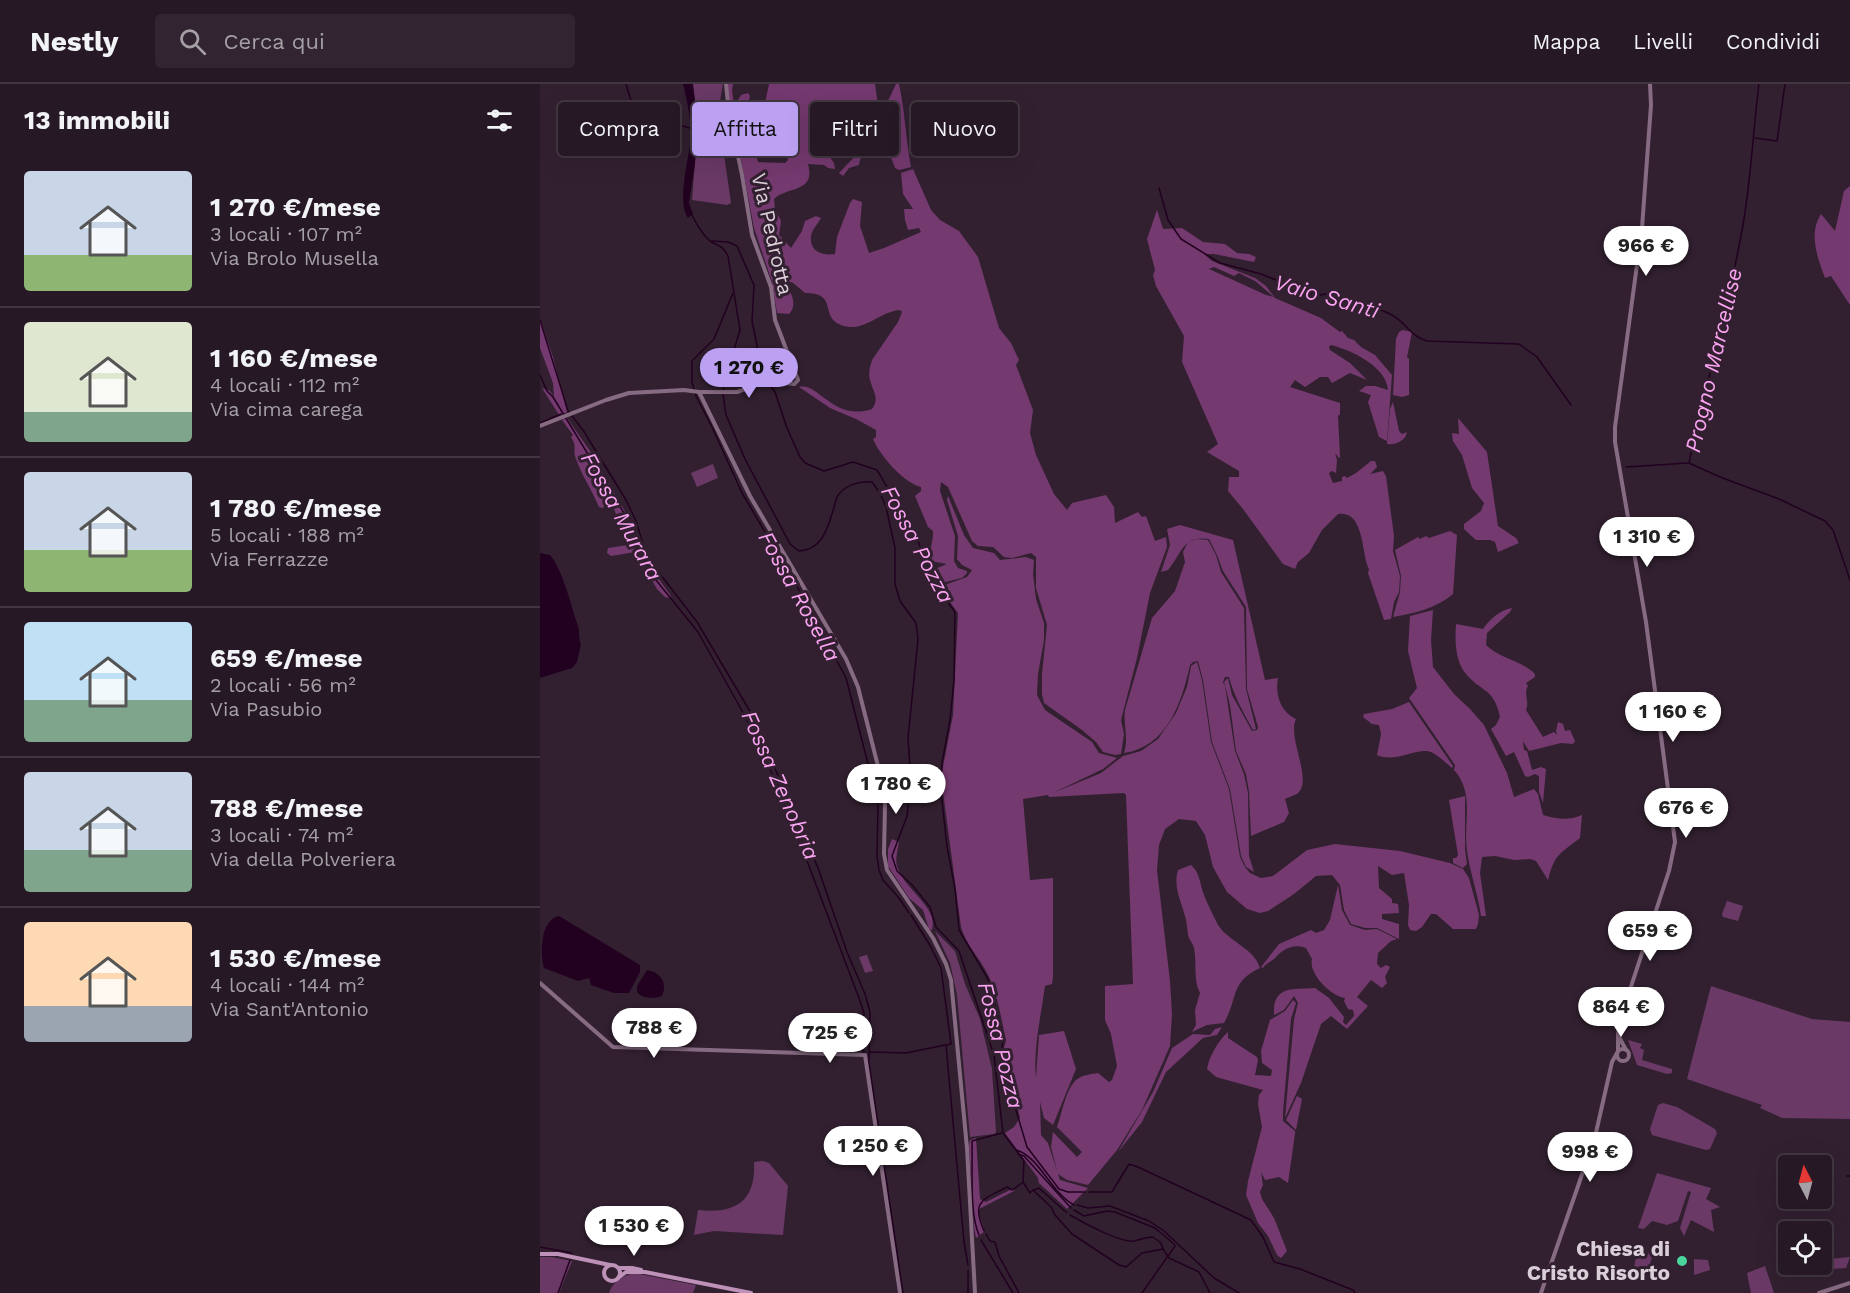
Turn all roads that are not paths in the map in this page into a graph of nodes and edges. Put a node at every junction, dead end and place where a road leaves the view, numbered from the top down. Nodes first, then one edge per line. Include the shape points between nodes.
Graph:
1 (726, 84) edge
2 (1650, 84) edge
3 (698, 391) junction
4 (540, 426) edge
5 (540, 983) edge
6 (1618, 1034) junction
7 (1626, 1050) junction
8 (1617, 1052) junction
9 (1620, 1060) junction
10 (1612, 1066) junction
11 (540, 1254) edge
12 (587, 1260) junction
13 (610, 1265) junction
14 (618, 1268) junction
15 (645, 1272) junction
16 (604, 1273) junction
17 (618, 1278) junction
18 (1850, 1283) edge
19 (751, 1293) edge
20 (900, 1293) edge
21 (975, 1293) edge
22 (1541, 1293) edge
23 (1820, 1293) edge

1 - 3 street, Via Pedrotta via 752,235 798,380 794,384 769,383 729,393
2 - 6 street via 1642,228 1615,442 1646,622 1674,830 1672,857
3 - 4 street via 629,393
3 - 21 street via 750,496 853,673 884,795 887,870 933,938 948,971 968,1148
5 - 20 street via 613,1047 865,1055
6 - 7 street
6 - 8 street
7 - 8 street
7 - 9 street via 1628,1058
8 - 9 street
8 - 10 street
9 - 10 street
10 - 22 street via 1595,1137
11 - 12 main road
12 - 13 main road
12 - 16 main road via 601,1266
13 - 14 main road
13 - 16 main road
14 - 15 main road
14 - 17 main road
15 - 17 main road via 626,1272
15 - 19 main road
16 - 17 main road via 609,1280
18 - 23 street

